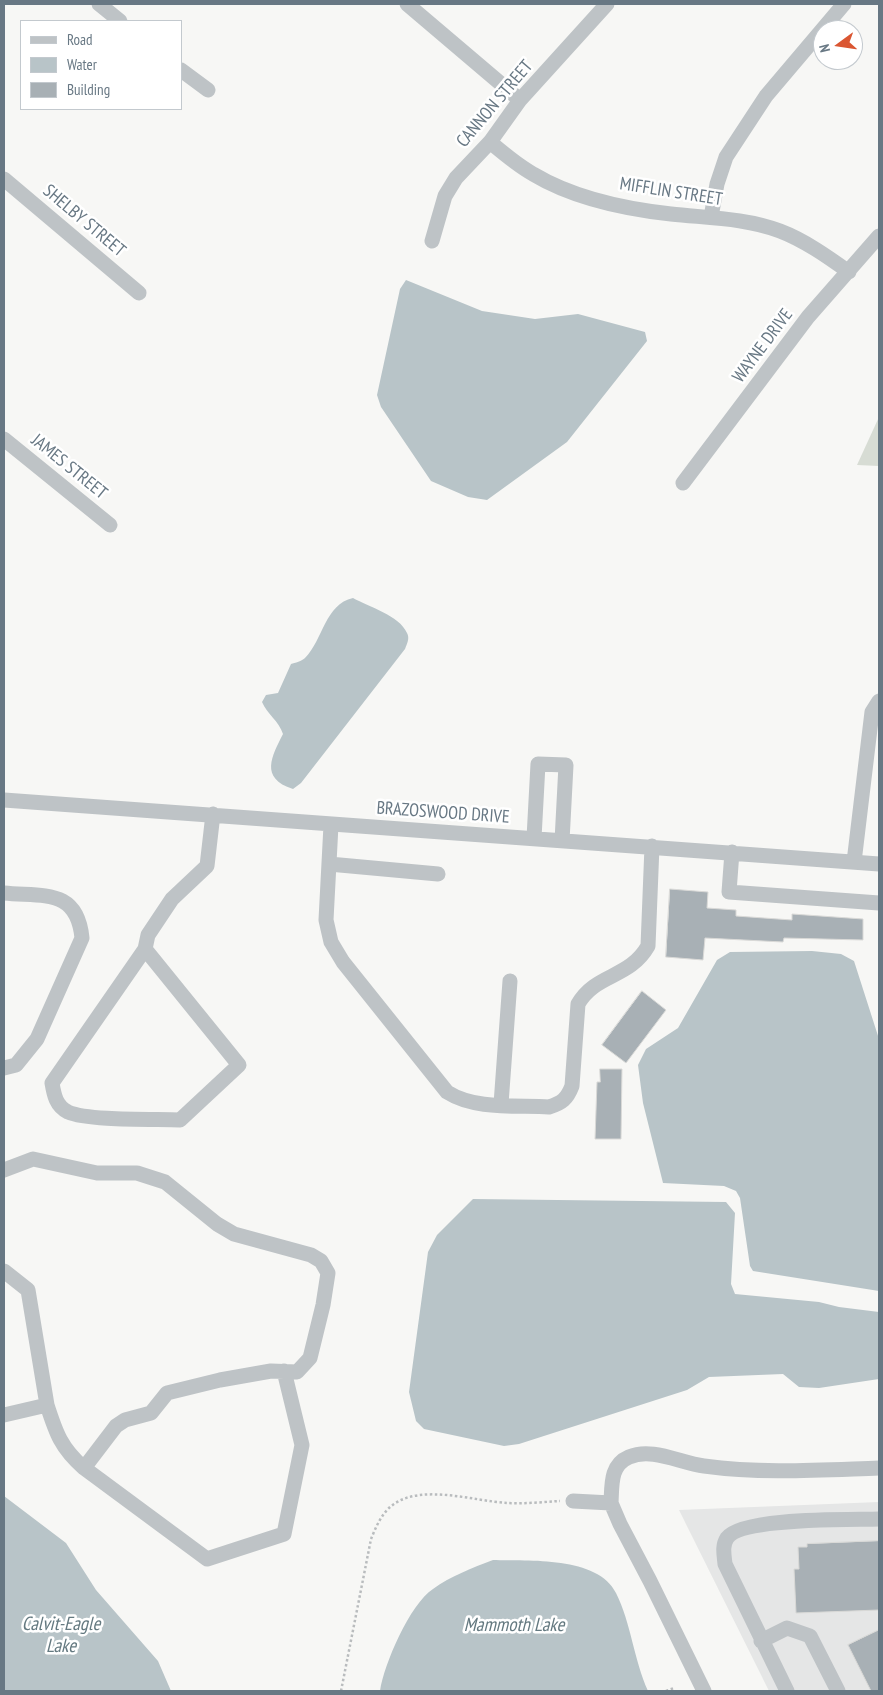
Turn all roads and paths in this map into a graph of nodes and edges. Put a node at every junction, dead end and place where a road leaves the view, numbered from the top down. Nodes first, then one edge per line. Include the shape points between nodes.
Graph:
1 (99, 4) edge
2 (407, 4) edge
3 (607, 4) edge
4 (844, 4) edge
5 (119, 20) edge
6 (182, 71) edge
7 (208, 90) dead end
8 (520, 100) junction
9 (490, 142) junction
10 (4, 179) edge
11 (711, 217) junction
12 (879, 236) edge
13 (432, 240) dead end
14 (849, 272) junction
15 (140, 293) dead end
16 (4, 439) edge
17 (683, 483) dead end
18 (110, 525) dead end
19 (879, 702) edge
20 (4, 800) edge
21 (213, 814) junction
22 (332, 825) junction
23 (534, 838) junction
24 (562, 840) junction
25 (652, 846) junction
26 (732, 852) junction
27 (854, 862) junction
28 (329, 864) junction
29 (879, 864) edge
30 (438, 874) dead end
31 (4, 893) edge
32 (879, 903) edge
33 (145, 949) junction
34 (510, 981) dead end
35 (4, 1068) edge
36 (501, 1104) junction
37 (4, 1170) edge
38 (4, 1271) edge
39 (284, 1372) junction
40 (47, 1405) junction
41 (4, 1415) edge
42 (84, 1468) junction
43 (879, 1468) edge
44 (573, 1501) joint
45 (611, 1503) junction
46 (879, 1519) edge
47 (761, 1641) junction
48 (674, 1688) dead end
49 (341, 1691) edge
50 (666, 1691) edge
51 (704, 1691) edge
52 (787, 1691) edge
53 (838, 1691) edge

1 - 5 street
2 - 8 street
3 - 8 street, CANNON STREET
4 - 11 street via 766,96 726,157
6 - 7 street
8 - 9 street, CANNON STREET
9 - 11 street, MIFFLIN STREET via 533,174 559,187 662,212
9 - 13 street, CANNON STREET via 456,178 445,196
10 - 15 street, SHELBY STREET
11 - 14 street, MIFFLIN STREET via 781,231
12 - 14 street, WAYNE DRIVE
14 - 17 street, WAYNE DRIVE via 808,318
16 - 18 street, JAMES STREET
19 - 27 street via 872,712
20 - 21 street, BRAZOSWOOD DRIVE
21 - 22 street, BRAZOSWOOD DRIVE
21 - 33 street via 207,866 172,899 148,935
22 - 23 street, BRAZOSWOOD DRIVE
22 - 28 street
23 - 24 street, BRAZOSWOOD DRIVE
23 - 24 street via 538,764 566,765
24 - 25 street, BRAZOSWOOD DRIVE
25 - 26 street, BRAZOSWOOD DRIVE
25 - 36 street via 648,946 632,967 593,986 578,1004 572,1086 568,1097 549,1107
26 - 27 street, BRAZOSWOOD DRIVE
26 - 32 street via 729,892
27 - 29 street, BRAZOSWOOD DRIVE
28 - 30 street
28 - 36 street via 326,920 331,942 343,962 447,1092 474,1102
31 - 35 street via 54,896 68,903 80,922 82,938 36,1039 16,1065
33 - 33 street via 239,1065 180,1120 83,1116 67,1112 55,1100 52,1083
34 - 36 street
37 - 39 street via 33,1159 96,1173 137,1173 165,1182 234,1234 311,1255 328,1273 323,1305 310,1358 297,1372
38 - 40 street via 28,1290
39 - 42 street via 271,1371 220,1380 167,1393 151,1413 116,1426
39 - 42 street via 302,1446 284,1534 206,1559
40 - 41 street
40 - 42 street via 58,1437 68,1454
43 - 45 street via 736,1471 694,1465 648,1453 630,1456 618,1464 612,1477
44 - 45 street
44 - 49 path via 508,1503 433,1494 393,1504 378,1521 371,1539
45 - 51 street
46 - 47 street via 761,1524 740,1528 728,1536 723,1549 725,1564
47 - 52 street
47 - 53 street via 787,1628 806,1633 814,1642
48 - 50 path

